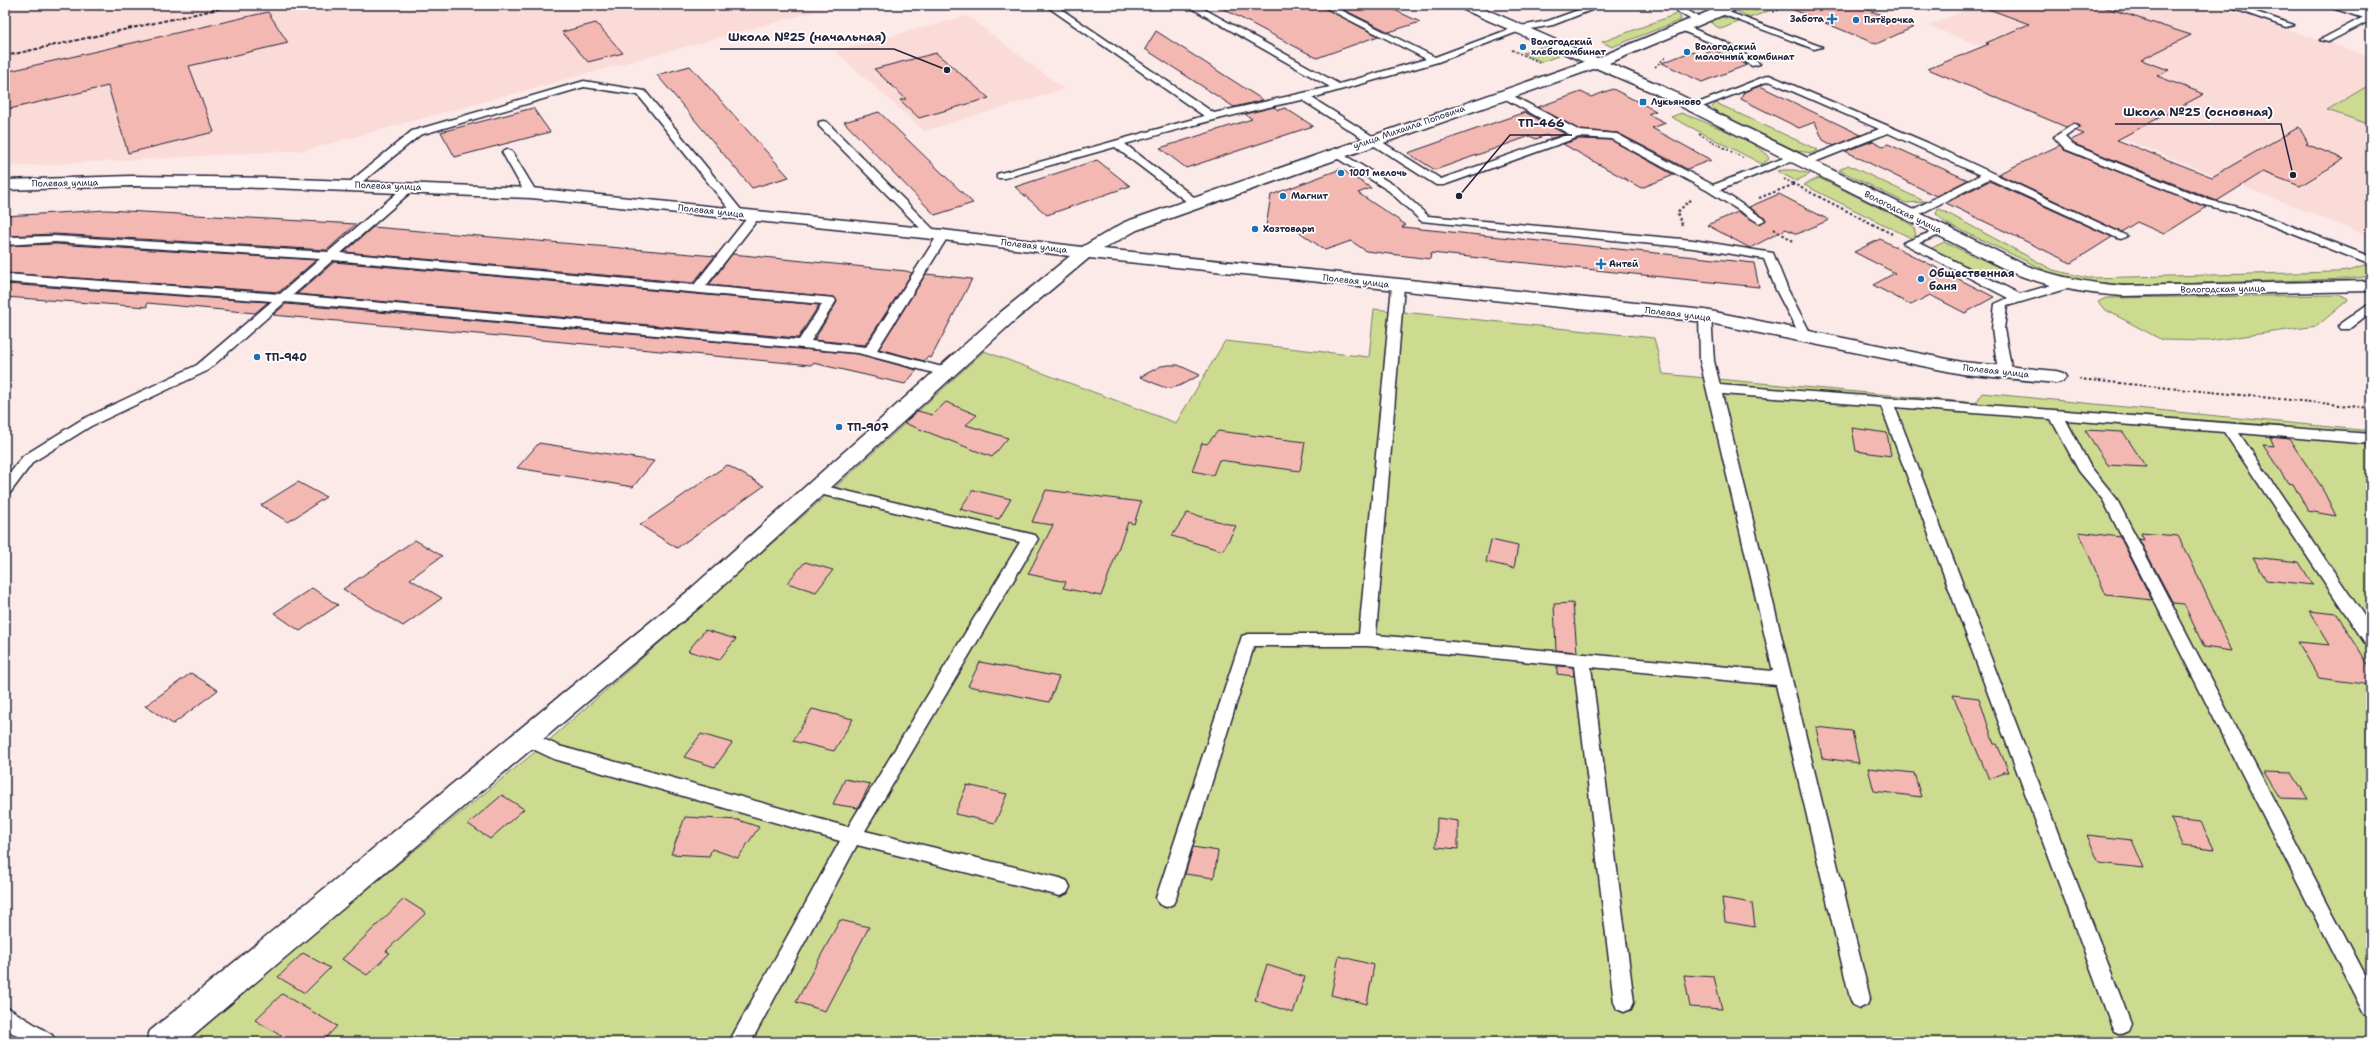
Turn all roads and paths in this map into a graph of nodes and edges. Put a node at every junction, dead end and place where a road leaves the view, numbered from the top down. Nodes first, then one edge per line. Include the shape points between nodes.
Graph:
1 (1049, 5) edge
2 (1190, 5) edge
3 (1324, 5) edge
4 (1465, 5) edge
5 (1578, 5) edge
6 (1600, 5) edge
7 (1690, 5) edge
8 (1702, 5) edge
9 (1735, 5) edge
10 (1893, 5) edge
11 (1899, 5) edge
12 (2227, 5) edge
13 (2336, 5) edge
14 (1588, 9) junction
15 (1719, 11) junction
16 (2371, 16) edge
17 (1698, 20) junction
18 (2289, 24) dead end
19 (1681, 27) junction
20 (1518, 29) junction
21 (1488, 40) junction
22 (2325, 40) dead end
23 (1817, 47) dead end
24 (1435, 60) junction
25 (1596, 63) junction
26 (1543, 64) dead end
27 (1755, 64) dead end
28 (1336, 86) junction
29 (1504, 94) junction
30 (1304, 97) junction
31 (1693, 107) junction
32 (1214, 118) junction
33 (823, 124) dead end
34 (2074, 127) dead end
35 (1887, 130) junction
36 (1578, 134) junction
37 (1372, 140) junction
38 (1118, 144) junction
39 (507, 152) dead end
40 (1336, 153) junction
41 (1798, 160) junction
42 (1764, 170) junction
43 (1988, 175) junction
44 (1001, 176) dead end
45 (1802, 182) dead end
46 (5, 184) edge
47 (1794, 184) junction
48 (352, 185) junction
49 (410, 187) junction
50 (1712, 189) junction
51 (531, 193) junction
52 (1195, 203) junction
53 (1738, 206) junction
54 (738, 214) junction
55 (1910, 214) junction
56 (755, 215) junction
57 (1759, 220) joint
58 (1941, 231) junction
59 (938, 235) junction
60 (2120, 236) dead end
61 (5, 241) edge
62 (1795, 242) dead end
63 (1909, 243) junction
64 (1693, 244) junction
65 (1085, 252) junction
66 (329, 256) junction
67 (2371, 261) edge
68 (5, 278) edge
69 (2065, 285) junction
70 (1398, 286) junction
71 (2371, 286) edge
72 (697, 288) junction
73 (282, 298) junction
74 (2018, 298) junction
75 (2371, 306) edge
76 (1705, 316) junction
77 (2345, 326) dead end
78 (1808, 338) junction
79 (803, 344) junction
80 (869, 352) junction
81 (2005, 371) junction
82 (945, 372) junction
83 (2056, 377) joint
84 (1714, 389) junction
85 (1886, 402) junction
86 (2371, 408) edge
87 (2056, 415) junction
88 (2228, 428) junction
89 (2371, 439) edge
90 (816, 489) junction
91 (5, 490) edge
92 (2371, 639) edge
93 (1367, 640) junction
94 (1582, 660) junction
95 (1784, 679) junction
96 (526, 738) junction
97 (852, 836) junction
98 (1060, 887) dead end
99 (1166, 898) dead end
100 (1860, 998) dead end
101 (1624, 1002) dead end
102 (2371, 1006) edge
103 (5, 1016) edge
104 (2121, 1024) dead end
105 (45, 1042) edge
106 (161, 1042) edge
107 (740, 1042) edge

1 - 32 lane
2 - 28 lane
3 - 24 lane
4 - 20 street, Вологодская улица
5 - 14 lane
6 - 14 lane
7 - 17 lane via 1681,10
8 - 15 lane
9 - 15 street, улица Михаила Поповича
10 - 11 lane
12 - 18 lane
13 - 16 street
14 - 20 lane via 1550,22
15 - 17 street, улица Михаила Поповича
15 - 23 lane
16 - 22 lane
17 - 19 street, улица Михаила Поповича
19 - 25 street, улица Михаила Поповича
19 - 27 lane via 1724,45
20 - 21 lane
20 - 25 street, Вологодская улица
21 - 24 lane
21 - 26 path
24 - 28 lane
25 - 29 street, улица Михаила Поповича
25 - 31 street, Вологодская улица
28 - 30 lane
29 - 36 lane
29 - 37 street, улица Михаила Поповича
30 - 32 lane via 1236,110
30 - 37 lane
31 - 35 lane via 1769,78
31 - 41 street, Вологодская улица
32 - 38 lane
33 - 59 lane
34 - 67 lane via 2059,137 2069,147 2205,202 2249,213
35 - 41 lane
35 - 43 lane
36 - 37 lane via 1440,183
36 - 50 lane via 1613,136
37 - 40 street, улица Михаила Поповича
38 - 44 lane
38 - 52 lane
39 - 51 lane
40 - 52 street, улица Михаила Поповича
40 - 64 lane via 1393,189 1425,219
41 - 42 lane
41 - 55 street, Вологодская улица
42 - 47 path
42 - 50 lane
43 - 55 lane
43 - 60 lane
45 - 47 path
46 - 48 street, Полевая улица via 131,181
47 - 53 path
47 - 63 path
48 - 49 street, Полевая улица
48 - 54 lane via 416,133 584,84 641,93
49 - 51 street, Полевая улица
49 - 66 lane
50 - 53 lane
50 - 64 path via 1691,199 1677,212
51 - 54 street, Полевая улица
52 - 65 street, улица Михаила Поповича via 1131,226
53 - 57 lane
54 - 56 street, Полевая улица
55 - 58 street, Вологодская улица
56 - 59 street, Полевая улица
56 - 72 lane
57 - 62 path
58 - 63 lane
58 - 69 street, Вологодская улица via 2019,269
59 - 65 street, Полевая улица
59 - 80 lane
61 - 66 lane via 55,239
63 - 74 lane
64 - 78 lane via 1769,256 1782,290
65 - 70 street, Полевая улица
65 - 82 street, улица Михаила Поповича
66 - 72 lane
66 - 73 lane
68 - 73 lane
69 - 71 street, Вологодская улица via 2124,291
69 - 74 lane
70 - 76 street, Полевая улица
70 - 93 lane
72 - 79 lane via 830,301
73 - 79 lane
73 - 91 lane via 202,368 86,423 28,459
74 - 81 lane via 2001,304 1998,316
75 - 77 lane
76 - 78 street, Полевая улица
76 - 84 lane via 1706,361
78 - 81 street, Полевая улица via 1962,368
79 - 80 lane
80 - 82 lane
81 - 83 street, Полевая улица
82 - 90 street, улица Михаила Поповича
83 - 86 path
84 - 85 lane
84 - 95 lane
85 - 87 lane
85 - 104 lane
87 - 88 lane
87 - 102 lane via 2084,468 2109,498
88 - 89 lane
88 - 92 lane
90 - 96 street, улица Михаила Поповича via 695,598
90 - 97 lane via 1030,539
93 - 94 lane
93 - 99 lane via 1248,640
94 - 95 lane
94 - 101 lane
95 - 100 lane
96 - 97 lane via 554,752
96 - 106 street, улица Михаила Поповича
97 - 98 lane
97 - 107 lane
103 - 105 lane

